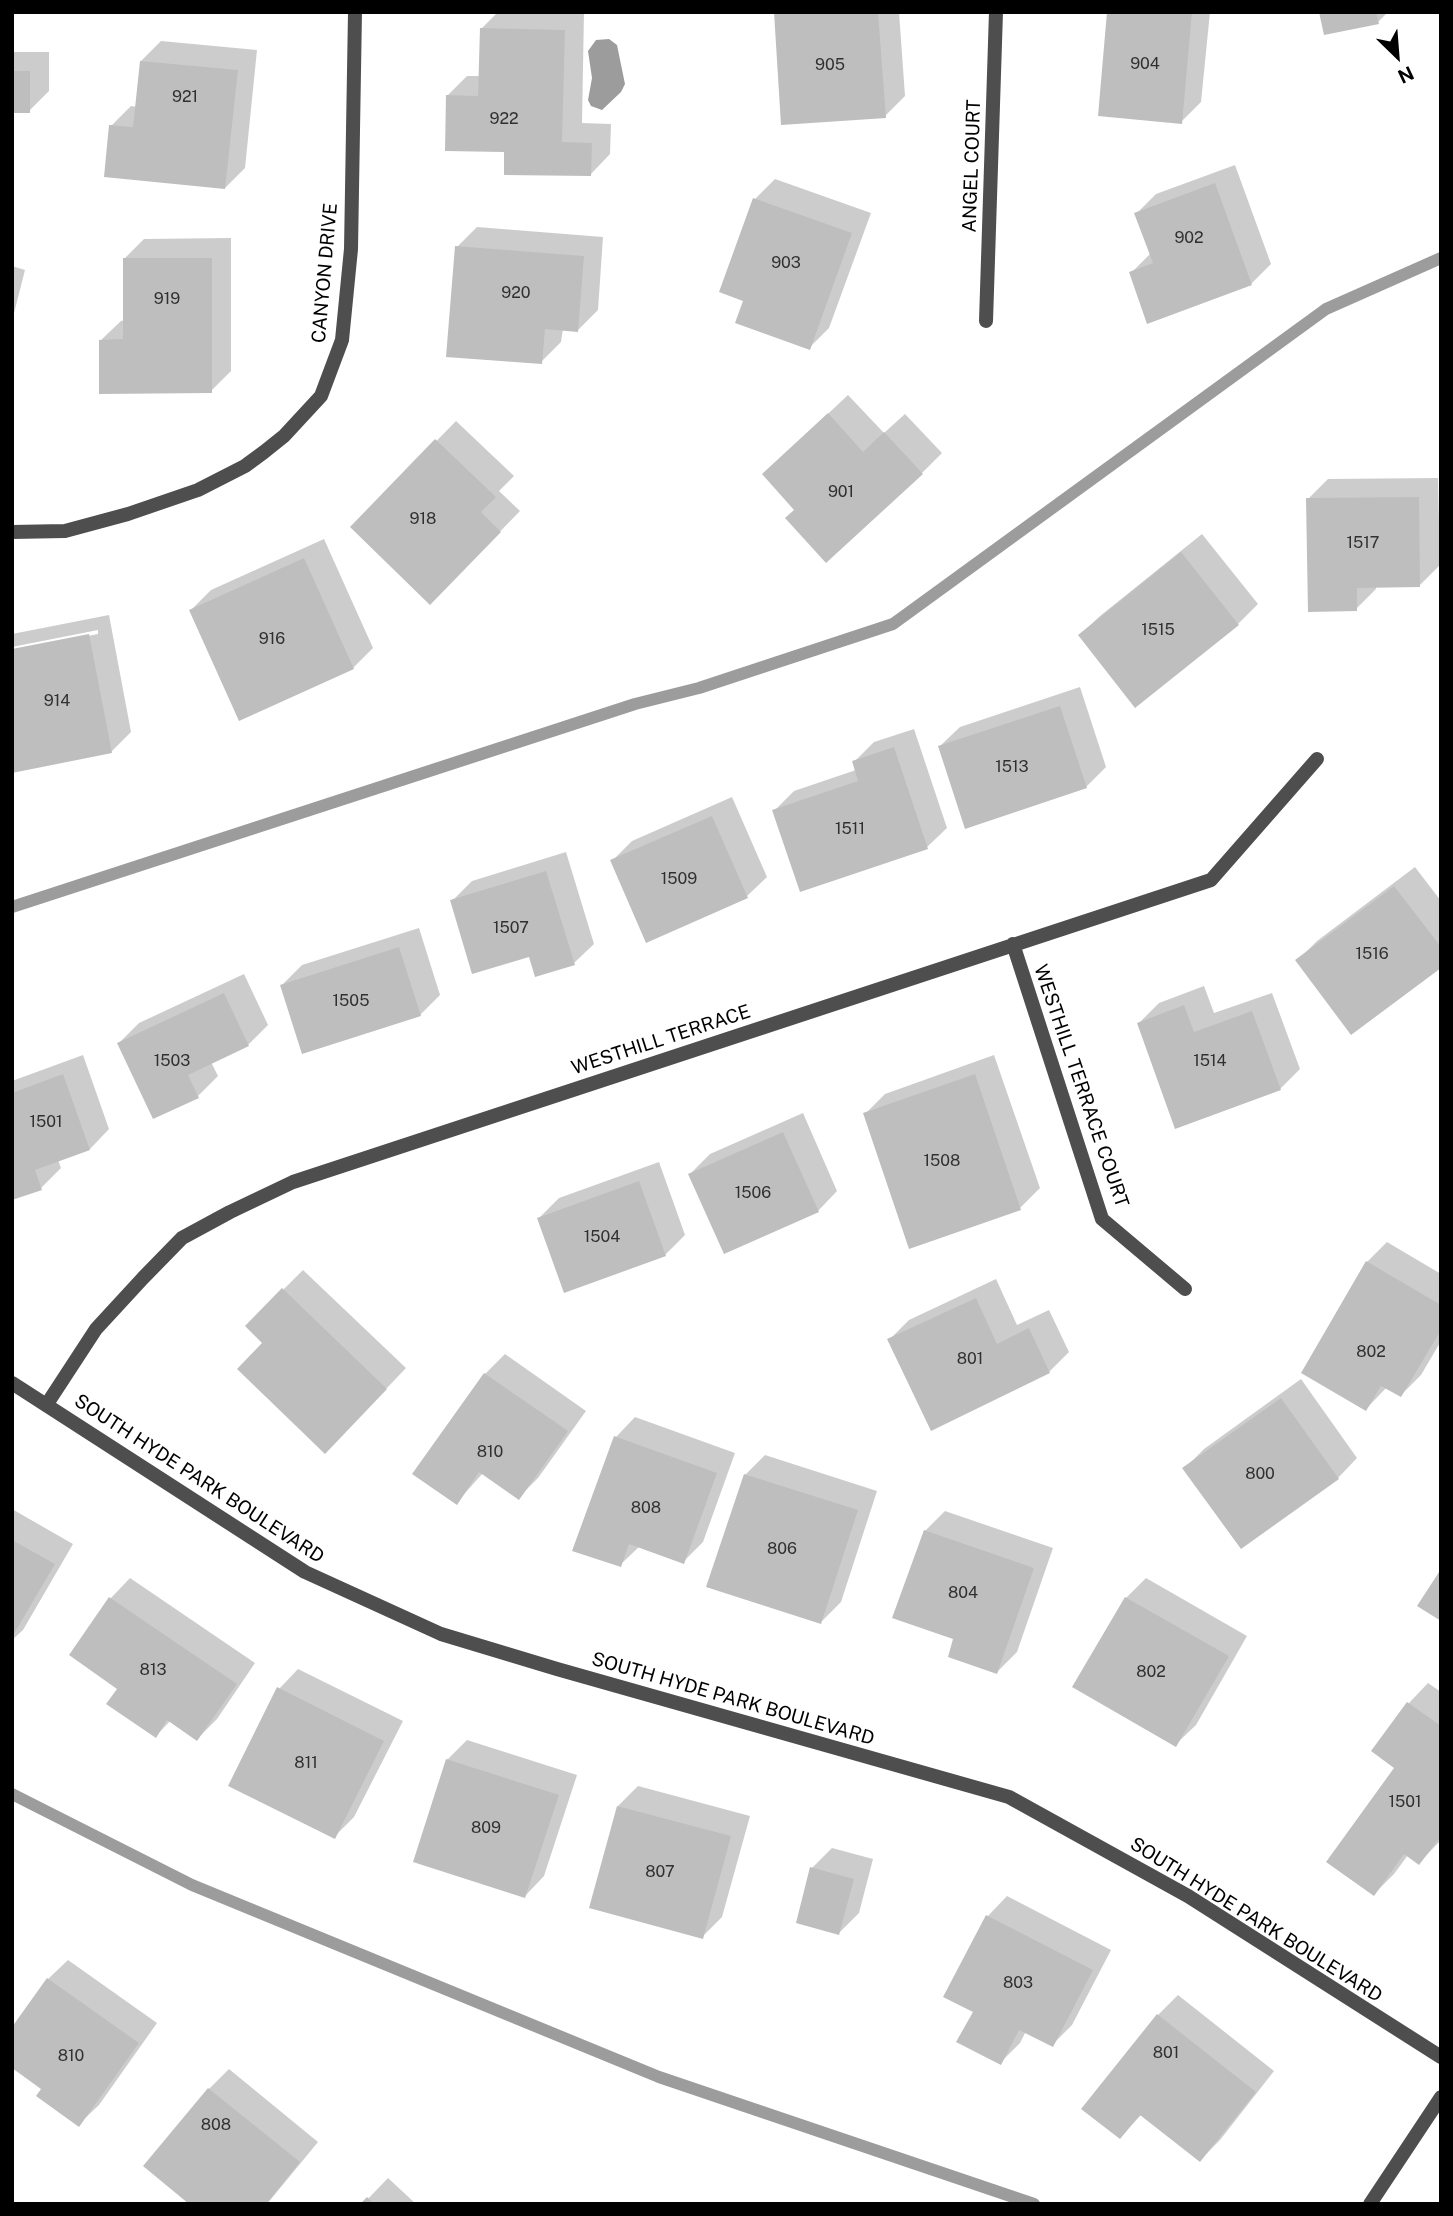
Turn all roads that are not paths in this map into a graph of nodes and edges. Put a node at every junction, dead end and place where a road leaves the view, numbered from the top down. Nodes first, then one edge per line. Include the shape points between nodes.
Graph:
1 (355, 12) edge
2 (996, 12) edge
3 (986, 321) dead end
4 (12, 532) edge
5 (1317, 759) dead end
6 (1013, 944) junction
7 (1185, 1289) dead end
8 (12, 1383) edge
9 (47, 1405) junction
10 (1441, 2057) edge
11 (1441, 2098) edge
12 (1370, 2204) edge

1 - 4 street, CANYON DRIVE via 351,250 342,340 321,396 284,436 245,466 198,491 65,531
2 - 3 street, ANGEL COURT
5 - 6 street, WESTHILL TERRACE via 1211,880
6 - 7 street, WESTHILL TERRACE COURT via 1102,1219
6 - 9 street, WESTHILL TERRACE via 293,1181 182,1238 96,1329
8 - 9 street, SOUTH HYDE PARK BOULEVARD
9 - 10 street, SOUTH HYDE PARK BOULEVARD via 305,1572 441,1634 1009,1797 1188,1896
11 - 12 street

